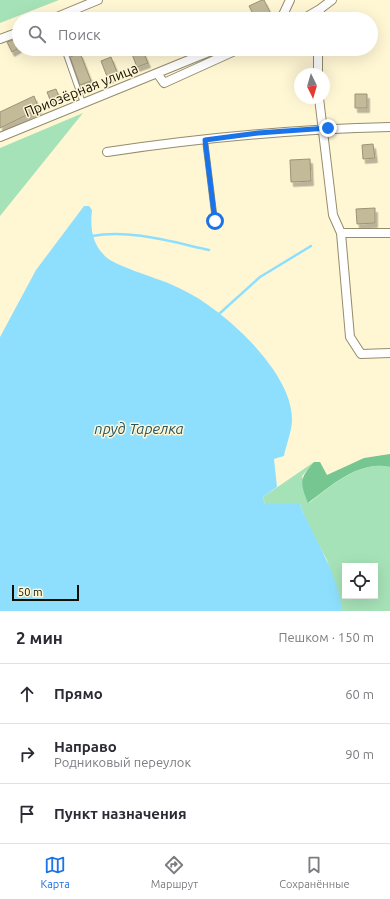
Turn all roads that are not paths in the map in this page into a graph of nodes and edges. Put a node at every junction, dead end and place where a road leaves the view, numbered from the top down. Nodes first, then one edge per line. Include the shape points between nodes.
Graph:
1 (98, 0) edge
2 (290, 0) edge
3 (332, 0) edge
4 (320, 9) junction
5 (70, 12) edge
6 (284, 12) edge
7 (315, 12) edge
8 (320, 12) edge
9 (12, 35) edge
10 (0, 40) edge
11 (66, 56) edge
12 (199, 56) edge
13 (224, 56) edge
14 (318, 56) edge
15 (318, 68) edge
16 (157, 73) junction
17 (83, 103) junction
18 (319, 104) edge
19 (390, 127) edge
20 (321, 128) junction
21 (0, 136) edge
22 (205, 140) junction
23 (107, 152) dead end
24 (215, 221) dead end
25 (342, 233) junction
26 (390, 233) edge
27 (390, 353) edge

1 - 5 street
2 - 6 street
3 - 4 street
4 - 7 street
4 - 8 street
9 - 10 street
11 - 17 lane
12 - 16 street, Приозёрная улица
13 - 16 street via 164,83
14 - 15 street
16 - 17 street, Приозёрная улица
17 - 21 street, Приозёрная улица
18 - 20 street
19 - 20 street
20 - 22 street
20 - 25 street via 333,215
22 - 23 street
22 - 24 lane
25 - 26 street
25 - 27 street via 350,337 361,354

